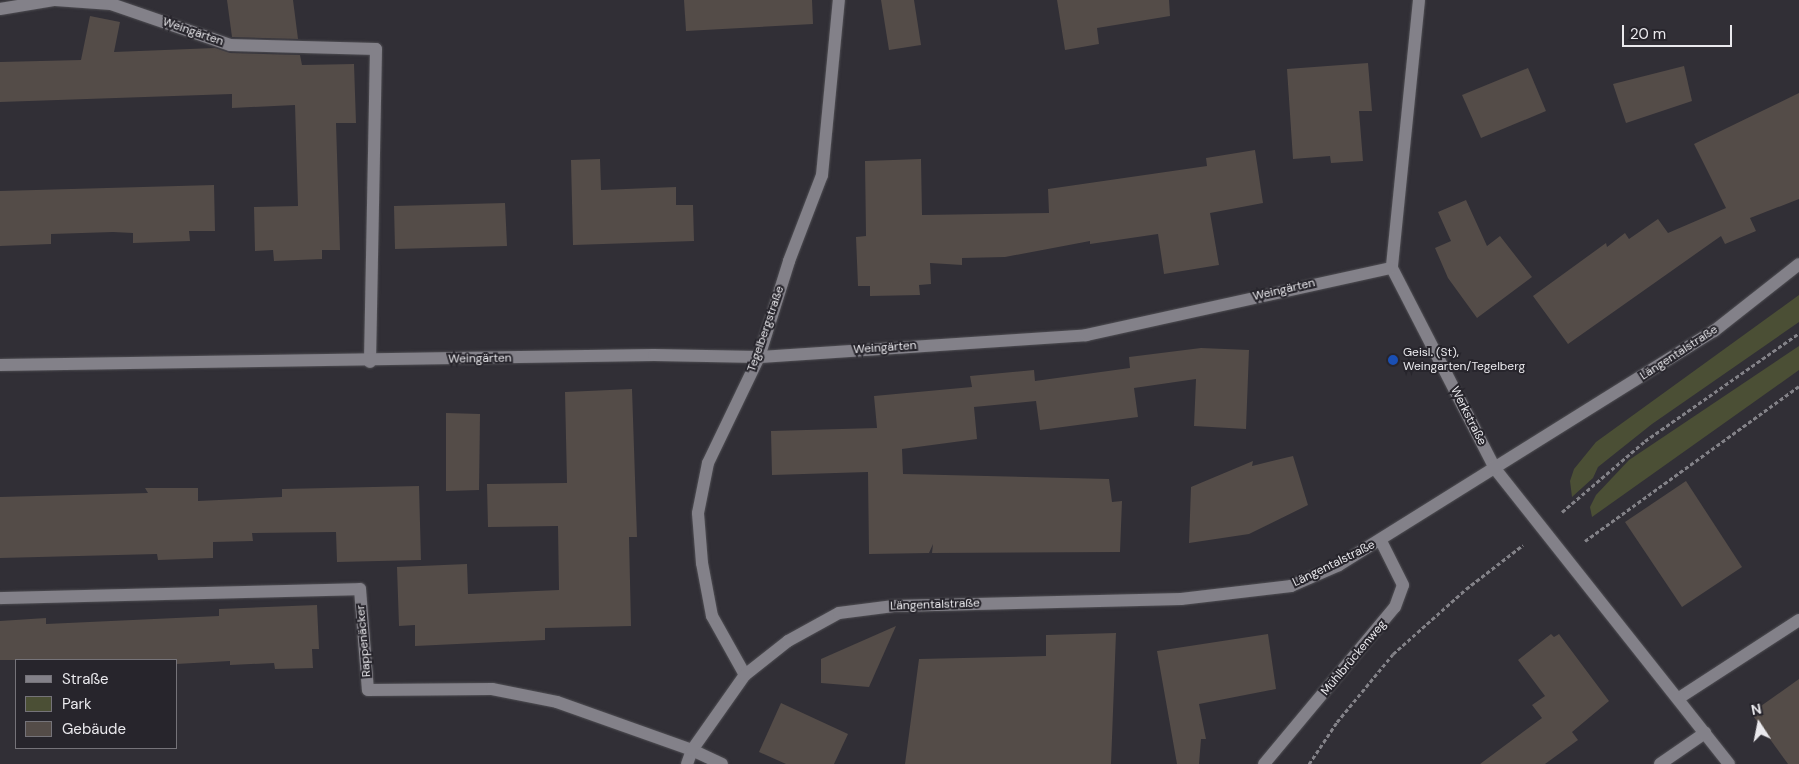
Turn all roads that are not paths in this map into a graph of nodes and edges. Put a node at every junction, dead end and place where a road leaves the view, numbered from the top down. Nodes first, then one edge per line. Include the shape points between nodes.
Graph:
1 (839, 0) edge
2 (1419, 0) edge
3 (0, 9) edge
4 (1799, 264) edge
5 (1392, 268) junction
6 (759, 357) junction
7 (370, 362) junction
8 (0, 365) edge
9 (1496, 470) junction
10 (1380, 542) junction
11 (0, 598) edge
12 (1799, 620) edge
13 (745, 675) junction
14 (1679, 698) junction
15 (1705, 733) junction
16 (692, 750) junction
17 (687, 764) edge
18 (722, 764) edge
19 (1264, 764) edge
20 (1660, 764) edge
21 (1729, 764) edge

1 - 6 street, Tegelbergstraße via 822,175 789,262
2 - 5 street
3 - 7 street, Weingärten via 55,0 111,4 230,45 376,49
4 - 9 street, Längentalstraße via 1714,331
5 - 6 street, Weingärten via 1086,335
5 - 9 street, Werkstraße
6 - 7 street, Weingärten via 654,355
6 - 13 street, Tegelbergstraße via 708,463 698,513 702,563 712,616
7 - 8 street, Weingärten
9 - 10 street, Längentalstraße
9 - 14 street, Werkstraße
10 - 13 street, Längentalstraße via 1290,586 1181,599 894,606 838,613 788,641
10 - 19 street, Mühlbrückenweg via 1403,585 1395,607
11 - 16 street, Rappenäcker via 360,589 368,690 492,689 557,702
12 - 14 street
13 - 16 street, Längentalstraße
14 - 15 street, Werkstraße
15 - 20 street
15 - 21 street, Werkstraße
16 - 17 street, Längentalstraße
16 - 18 street

